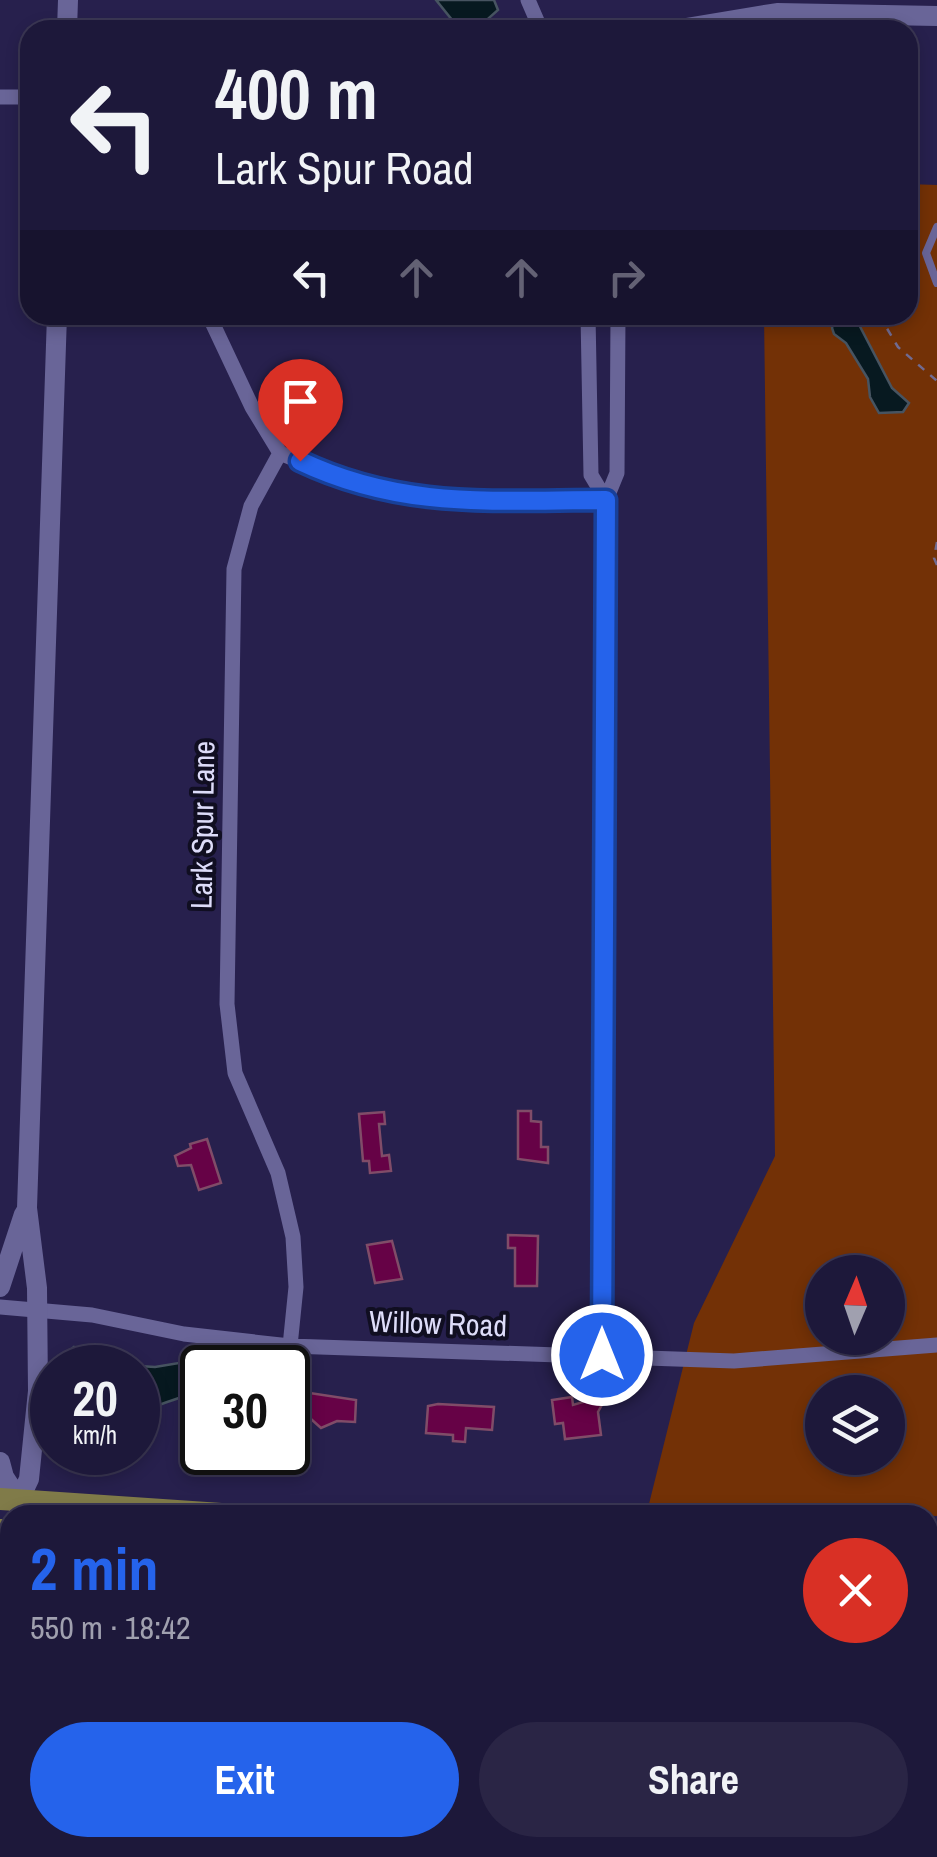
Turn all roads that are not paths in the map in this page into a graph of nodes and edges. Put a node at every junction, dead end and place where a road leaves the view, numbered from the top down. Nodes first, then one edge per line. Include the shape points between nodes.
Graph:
1 (937, 16) edge
2 (734, 20) edge
3 (937, 227) edge
4 (937, 283) edge
5 (57, 325) edge
6 (214, 325) edge
7 (588, 325) edge
8 (618, 325) edge
9 (280, 452) junction
10 (606, 500) junction
11 (26, 1208) junction
12 (0, 1287) edge
13 (0, 1307) edge
14 (39, 1311) junction
15 (281, 1345) edge
16 (290, 1345) edge
17 (937, 1345) edge
18 (310, 1347) edge
19 (602, 1355) junction
20 (0, 1462) edge
21 (12, 1505) edge

1 - 2 street via 776,13
3 - 4 lane via 926,254
5 - 11 street
6 - 9 street
7 - 10 street via 591,475
8 - 10 street via 616,472
9 - 10 street via 350,482 420,499
9 - 16 street, Lark Spur Lane via 251,506 234,569 227,1012 241,1093 287,1206 296,1271
10 - 19 street
11 - 12 street
11 - 14 street
13 - 14 street, Willow Road
14 - 15 street, Willow Road
14 - 21 street via 29,1479
17 - 19 street, Willow Road via 734,1361
18 - 19 street, Willow Road
20 - 21 street

